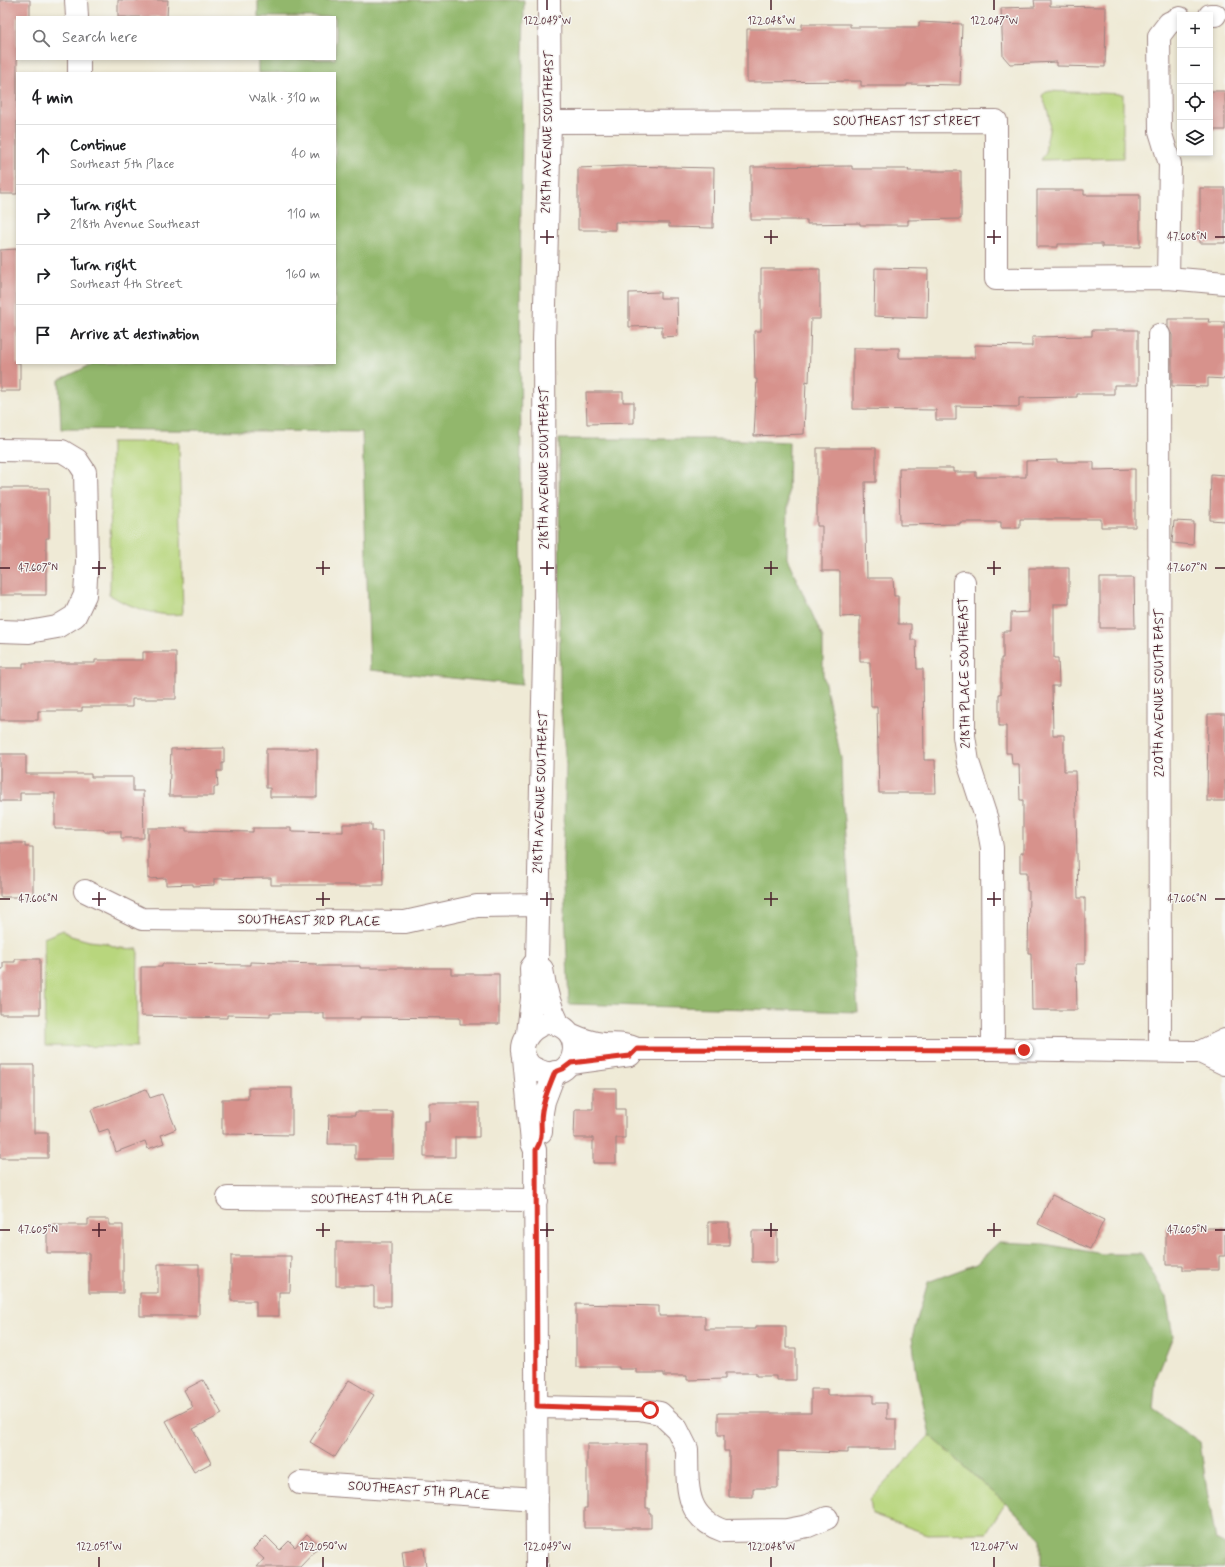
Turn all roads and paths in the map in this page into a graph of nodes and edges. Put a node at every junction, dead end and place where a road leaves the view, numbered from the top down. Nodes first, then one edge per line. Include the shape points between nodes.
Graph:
1 (76, 0) edge
2 (549, 0) edge
3 (77, 16) edge
4 (1177, 19) edge
5 (79, 60) edge
6 (79, 72) edge
7 (550, 122) junction
8 (1168, 278) junction
9 (1225, 283) edge
10 (1159, 334) dead end
11 (0, 450) edge
12 (964, 582) dead end
13 (0, 631) edge
14 (85, 891) dead end
15 (538, 905) junction
16 (537, 960) junction
17 (565, 1030) junction
18 (528, 1033) junction
19 (1225, 1040) edge
20 (637, 1049) junction
21 (993, 1049) junction
22 (1160, 1051) junction
23 (1200, 1052) junction
24 (524, 1058) junction
25 (1225, 1064) edge
26 (563, 1068) junction
27 (536, 1150) junction
28 (228, 1198) dead end
29 (536, 1200) junction
30 (537, 1406) junction
31 (300, 1483) dead end
32 (537, 1499) junction
33 (828, 1518) dead end
34 (537, 1567) edge

1 - 3 street
2 - 7 street, 218TH AVENUE SOUTHEAST
4 - 8 street via 1169,23 1159,36 1160,131 1170,164
5 - 6 street
7 - 8 street, SOUTHEAST 1ST STREET via 996,121 996,279
7 - 15 street, 218TH AVENUE SOUTHEAST via 544,341 545,615
8 - 9 street, SOUTHEAST 1ST STREET
10 - 22 street, 220TH AVENUE SOUTH EAST
11 - 13 street via 62,451 77,460 85,472 87,562 85,595 75,616 57,627 29,632
12 - 21 street, 218TH PLACE SOUTHEAST via 964,736 968,762 987,820 992,848
14 - 15 street, SOUTHEAST 3RD PLACE via 142,919 404,922 477,906
15 - 16 street, 218TH AVENUE SOUTHEAST
16 - 17 street, 218TH AVENUE SOUTHEAST via 542,967 550,1005
16 - 18 street, 218TH AVENUE SOUTHEAST via 531,968 532,998
17 - 18 street via 546,1023 536,1026
17 - 20 street via 584,1040 628,1045
17 - 26 street via 574,1044 574,1053
18 - 24 street via 524,1041
19 - 23 street
20 - 21 street
20 - 26 street via 630,1056
21 - 22 street
22 - 23 street
23 - 25 street
24 - 26 street via 530,1065 545,1072
24 - 27 street via 532,1143
26 - 27 street via 544,1101 541,1141
27 - 29 street
28 - 29 street, SOUTHEAST 4TH PLACE
29 - 30 street
30 - 32 street
30 - 33 street via 639,1409 660,1413 673,1424 685,1442 689,1498 704,1521 716,1528 724,1531 787,1530 808,1526
31 - 32 street, SOUTHEAST 5TH PLACE
32 - 34 street

